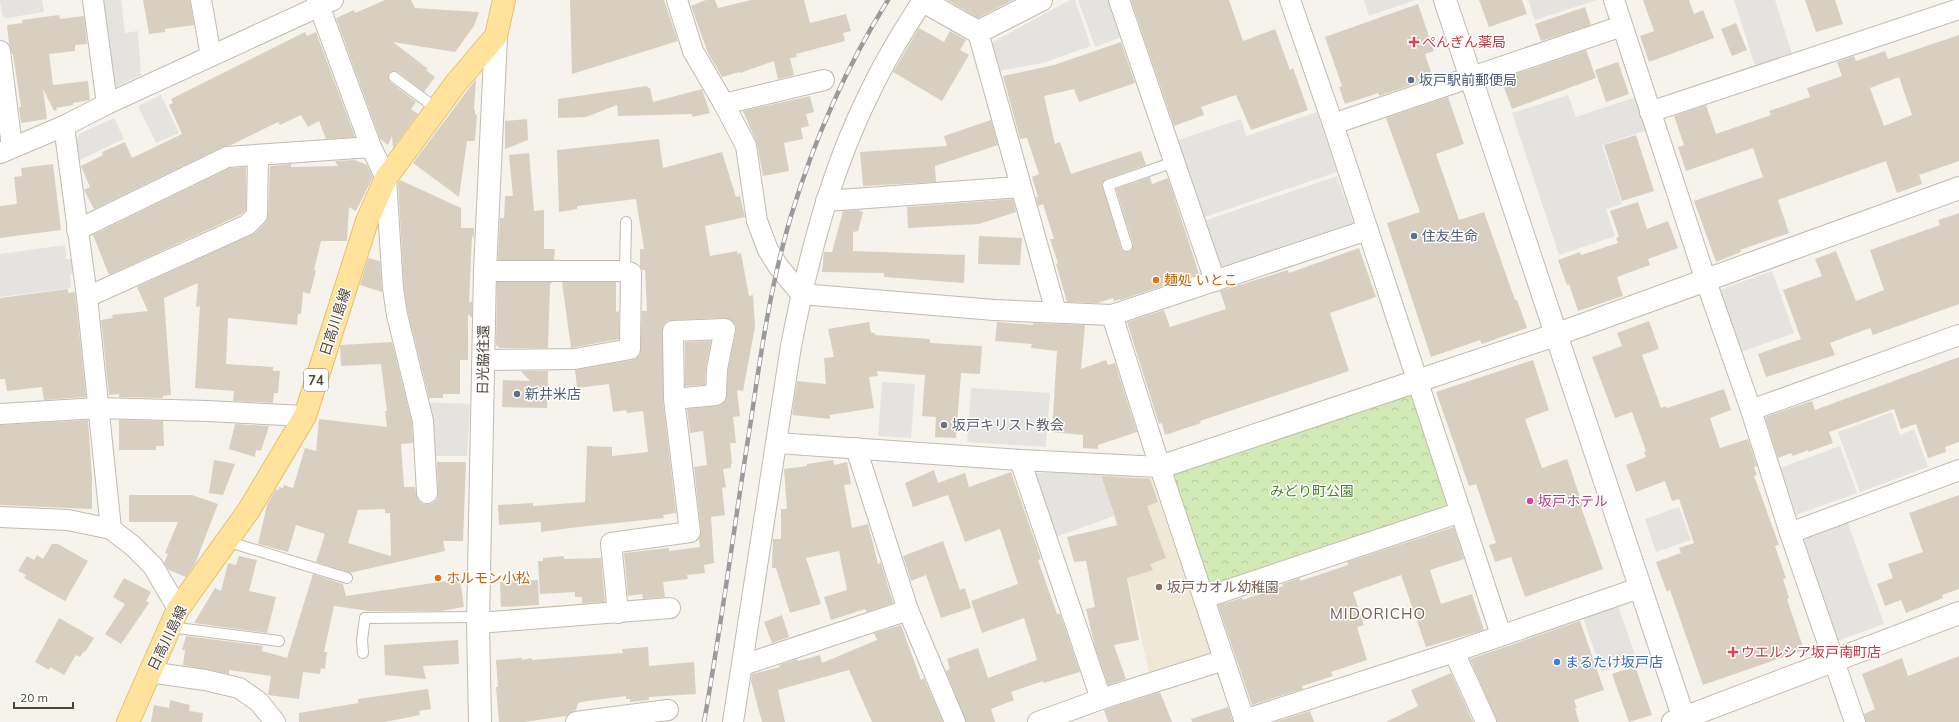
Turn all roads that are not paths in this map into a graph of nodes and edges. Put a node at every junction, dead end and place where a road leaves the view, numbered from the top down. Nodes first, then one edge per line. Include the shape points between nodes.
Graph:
1 (93, 0) edge
2 (200, 0) edge
3 (504, 0) edge
4 (677, 0) edge
5 (923, 0) edge
6 (1041, 0) edge
7 (1119, 0) edge
8 (1290, 0) edge
9 (1445, 0) edge
10 (1614, 0) edge
11 (323, 2) edge
12 (1959, 9) edge
13 (1622, 26) junction
14 (978, 32) junction
15 (496, 36) junction
16 (0, 52) edge
17 (211, 56) junction
18 (394, 76) dead end
19 (1471, 78) junction
20 (824, 80) dead end
21 (107, 104) junction
22 (724, 104) junction
23 (438, 109) junction
24 (1650, 112) junction
25 (1333, 124) junction
26 (64, 126) junction
27 (371, 147) junction
28 (6, 150) edge
29 (258, 155) junction
30 (1174, 162) junction
31 (386, 178) junction
32 (1020, 186) junction
33 (1959, 188) edge
34 (826, 201) junction
35 (626, 222) dead end
36 (77, 230) junction
37 (1367, 230) junction
38 (1127, 246) dead end
39 (485, 271) junction
40 (625, 271) junction
41 (1215, 281) junction
42 (1706, 281) junction
43 (801, 294) junction
44 (87, 297) junction
45 (1056, 312) junction
46 (1112, 315) junction
47 (1556, 335) junction
48 (1959, 335) edge
49 (483, 360) junction
50 (1418, 382) junction
51 (674, 400) dead end
52 (98, 408) junction
53 (1751, 410) junction
54 (0, 414) edge
55 (305, 416) junction
56 (777, 443) junction
57 (856, 448) junction
58 (1020, 460) junction
59 (1160, 467) junction
60 (1959, 470) edge
61 (427, 493) dead end
62 (1461, 512) junction
63 (0, 517) edge
64 (111, 529) junction
65 (1790, 533) junction
66 (226, 541) junction
67 (347, 578) dead end
68 (1639, 588) junction
69 (1204, 598) junction
70 (670, 608) dead end
71 (908, 610) junction
72 (618, 613) junction
73 (1959, 613) edge
74 (174, 618) junction
75 (478, 620) junction
76 (1501, 635) junction
77 (278, 641) dead end
78 (1454, 652) junction
79 (363, 653) dead end
80 (1224, 660) junction
81 (1833, 661) junction
82 (743, 665) junction
83 (150, 672) junction
84 (1101, 699) junction
85 (668, 710) dead end
86 (1042, 721) edge
87 (1245, 721) edge
88 (1680, 721) edge
89 (128, 722) edge
90 (275, 722) edge
91 (480, 722) edge
92 (576, 722) edge
93 (733, 722) edge
94 (955, 722) edge
95 (1486, 722) edge
96 (1855, 722) edge

1 - 21 street
2 - 17 street
3 - 15 main road, 日光脇往還 / 74
4 - 22 street via 693,51
5 - 14 street
5 - 34 street via 870,92 845,148
6 - 14 street
7 - 30 street
8 - 25 street
9 - 19 street
10 - 13 street
11 - 17 street
11 - 27 street
12 - 24 street
13 - 19 street
13 - 24 street
14 - 32 street
15 - 23 main road, 日高川島線 / 74
15 - 39 street, 日光脇往還
16 - 28 street
17 - 21 street
18 - 23 lane
19 - 25 street
19 - 47 street
20 - 22 street
21 - 26 street
22 - 43 street via 746,146 757,221 768,250
23 - 31 main road, 日高川島線 / 74
24 - 42 street
25 - 37 street
26 - 28 street
26 - 36 street
27 - 29 street
27 - 31 street
29 - 36 street via 227,157
29 - 44 street via 257,215 247,225
30 - 38 lane via 1108,185
30 - 41 street
31 - 55 main road, 日高川島線 / 74 via 367,220
31 - 61 street via 393,288 422,421
32 - 34 street
32 - 45 street
33 - 42 street
34 - 43 street
35 - 40 lane
36 - 44 street
37 - 41 street
37 - 50 street
39 - 40 street
39 - 49 street, 日光脇往還
40 - 49 street via 631,273 630,349 575,359
41 - 46 street
42 - 47 street
42 - 53 street
43 - 45 street via 994,310
43 - 56 street
44 - 52 street
45 - 46 street
46 - 59 street
47 - 50 street
47 - 68 street
48 - 53 street
49 - 75 street, 日光脇往還
50 - 59 street
50 - 62 street
51 - 72 street via 690,532 611,543
52 - 54 street
52 - 55 street
52 - 64 street
53 - 65 street
55 - 66 main road, 日高川島線 / 74 via 249,510
56 - 57 street
56 - 82 street
57 - 58 street
57 - 71 street
58 - 59 street
58 - 84 street
59 - 69 street
60 - 65 street
62 - 69 street
62 - 76 street
63 - 64 street via 68,520
64 - 74 street via 153,566
65 - 81 street
66 - 67 lane
66 - 74 main road, 日高川島線 / 74
68 - 76 street
68 - 88 street
69 - 80 street
70 - 72 street
71 - 82 street
71 - 94 street
72 - 75 street
73 - 81 street
74 - 77 lane
74 - 83 main road, 日高川島線 / 74
75 - 79 lane via 365,618
75 - 91 street, 日光脇往還
76 - 78 street
78 - 87 street
78 - 95 street
80 - 84 street
80 - 87 street
81 - 88 street
81 - 96 street
82 - 93 street
83 - 89 main road, 日高川島線 / 74
83 - 90 street via 239,688 259,702
84 - 86 street
85 - 92 street

